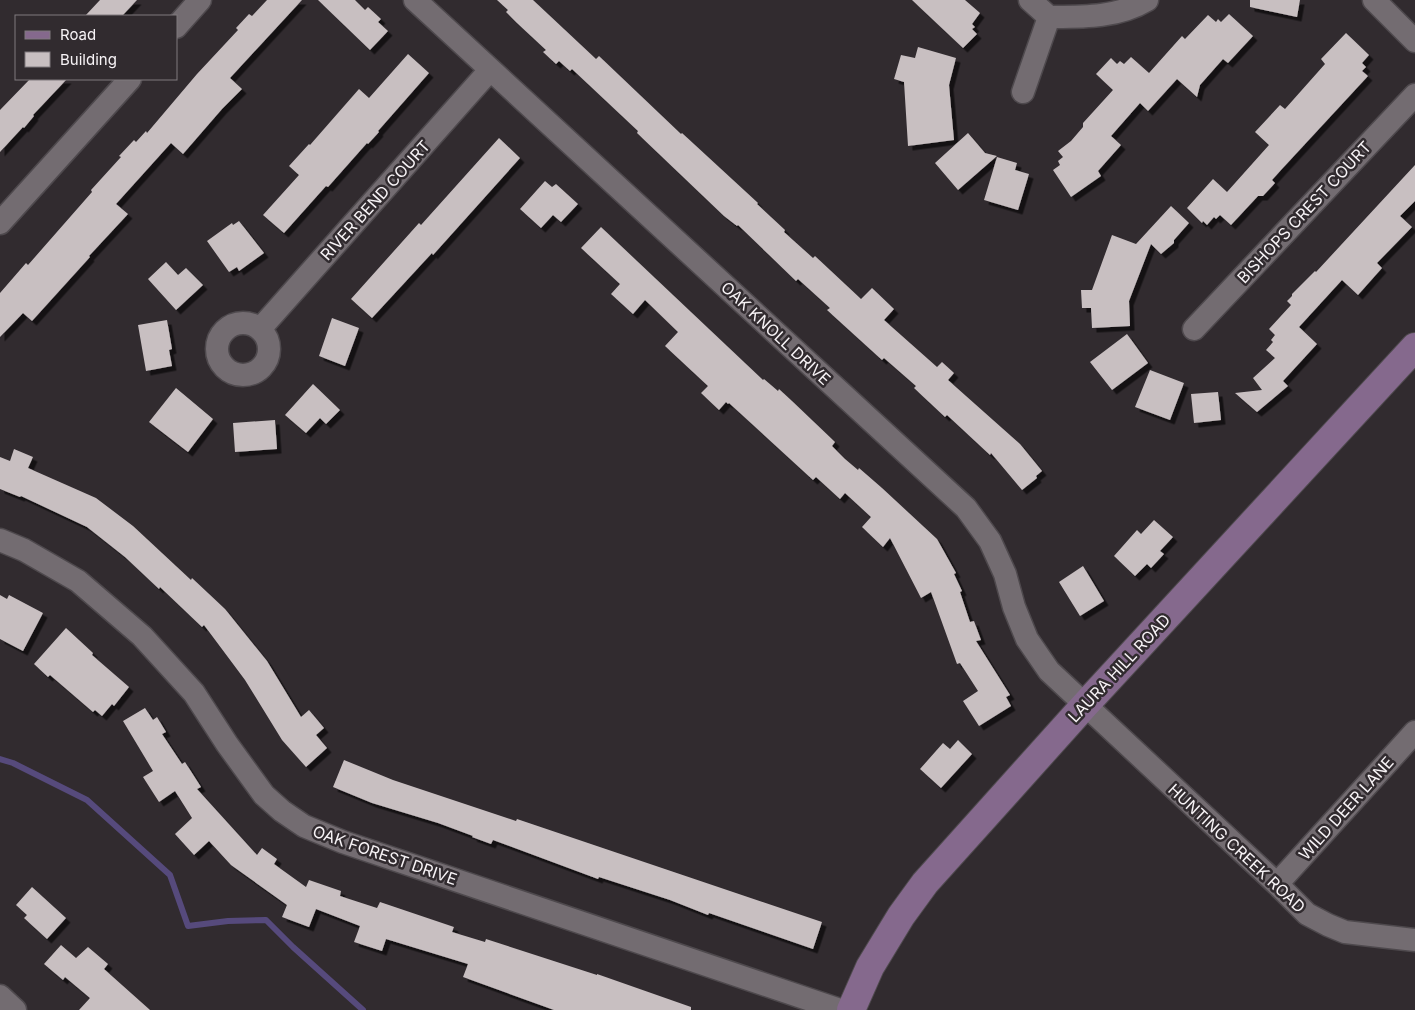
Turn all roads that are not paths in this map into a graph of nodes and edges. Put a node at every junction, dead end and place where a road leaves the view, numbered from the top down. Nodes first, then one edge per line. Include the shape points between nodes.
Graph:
1 (200, 0) edge
2 (415, 0) edge
3 (1030, 0) edge
4 (1147, 0) edge
5 (1374, 0) edge
6 (1049, 17) junction
7 (178, 25) edge
8 (1415, 41) edge
9 (490, 70) junction
10 (129, 80) edge
11 (1023, 92) dead end
12 (1415, 95) edge
13 (0, 223) edge
14 (1194, 329) dead end
15 (260, 330) dead end
16 (1415, 347) edge
17 (0, 540) edge
18 (1084, 706) junction
19 (1415, 732) edge
20 (1277, 884) junction
21 (1415, 940) edge
22 (0, 996) edge
23 (15, 1010) edge
24 (840, 1010) edge
25 (851, 1010) edge

1 - 7 street
2 - 9 street, OAK KNOLL DRIVE
3 - 6 street
4 - 6 street via 1135,7 1096,16
5 - 8 street
6 - 11 street
9 - 15 street, RIVER BEND COURT
9 - 18 street, OAK KNOLL DRIVE via 966,508 990,541 1027,639 1049,671
10 - 13 street
12 - 14 street, BISHOPS CREST COURT
16 - 18 main road, LAURA HILL ROAD
17 - 24 street, OAK FOREST DRIVE via 78,581 142,636 194,693 264,795 304,826
18 - 20 street, HUNTING CREEK ROAD
18 - 25 main road, LAURA HILL ROAD via 925,883 870,967
19 - 20 street, WILD DEER LANE
20 - 21 street, HUNTING CREEK ROAD via 1307,914 1345,932
22 - 23 street

